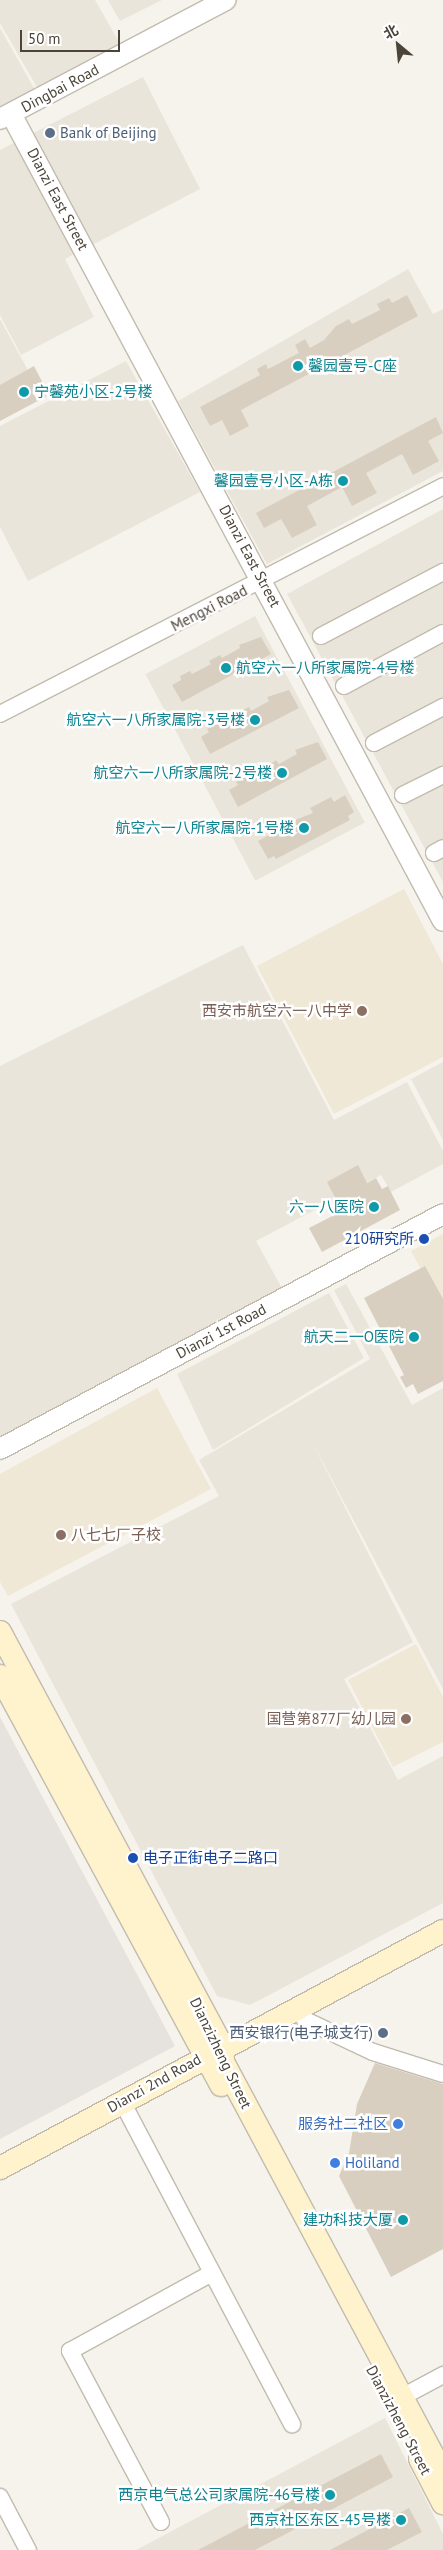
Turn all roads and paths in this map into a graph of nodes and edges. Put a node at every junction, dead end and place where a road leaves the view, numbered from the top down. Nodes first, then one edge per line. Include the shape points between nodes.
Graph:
1 (226, 0) edge
2 (6, 116) edge
3 (443, 486) edge
4 (443, 572) edge
5 (264, 581) junction
6 (443, 633) edge
7 (321, 636) dead end
8 (344, 686) dead end
9 (443, 706) edge
10 (0, 714) edge
11 (374, 742) dead end
12 (443, 775) edge
13 (403, 795) dead end
14 (443, 921) edge
15 (443, 1214) edge
16 (0, 1448) edge
17 (0, 1632) edge
18 (0, 1676) edge
19 (443, 1931) edge
20 (443, 1947) edge
21 (304, 2020) junction
22 (216, 2058) junction
23 (443, 2074) edge
24 (128, 2113) junction
25 (0, 2168) edge
26 (0, 2183) edge
27 (212, 2273) junction
28 (443, 2374) edge
29 (402, 2397) junction
30 (292, 2424) dead end
31 (443, 2474) edge
32 (0, 2497) edge
33 (443, 2503) edge
34 (161, 2522) dead end
35 (28, 2550) edge

1 - 2 street, Dingbai Road
2 - 5 street, Dianzi East Street
3 - 5 street, Mengxi Road
4 - 7 street
5 - 10 street, Mengxi Road
5 - 14 street, Dianzi East Street
6 - 8 street
9 - 11 street
12 - 13 street
15 - 16 street, Dianzi 1st Road
17 - 22 main road, Dianzizheng Street
18 - 22 main road, Dianzizheng Street
19 - 22 main road, Dianzi 2nd Road
20 - 21 main road, Dianzi 2nd Road
21 - 22 main road, Dianzi 2nd Road
21 - 23 street via 373,2052
22 - 24 main road, Dianzi 2nd Road
22 - 25 main road, Dianzi 2nd Road
22 - 29 main road, Dianzizheng Street
22 - 33 main road, Dianzizheng Street
24 - 26 main road, Dianzi 2nd Road
24 - 27 street
27 - 30 street
27 - 34 street via 70,2351
28 - 29 street
29 - 31 main road, Dianzizheng Street
32 - 35 street

